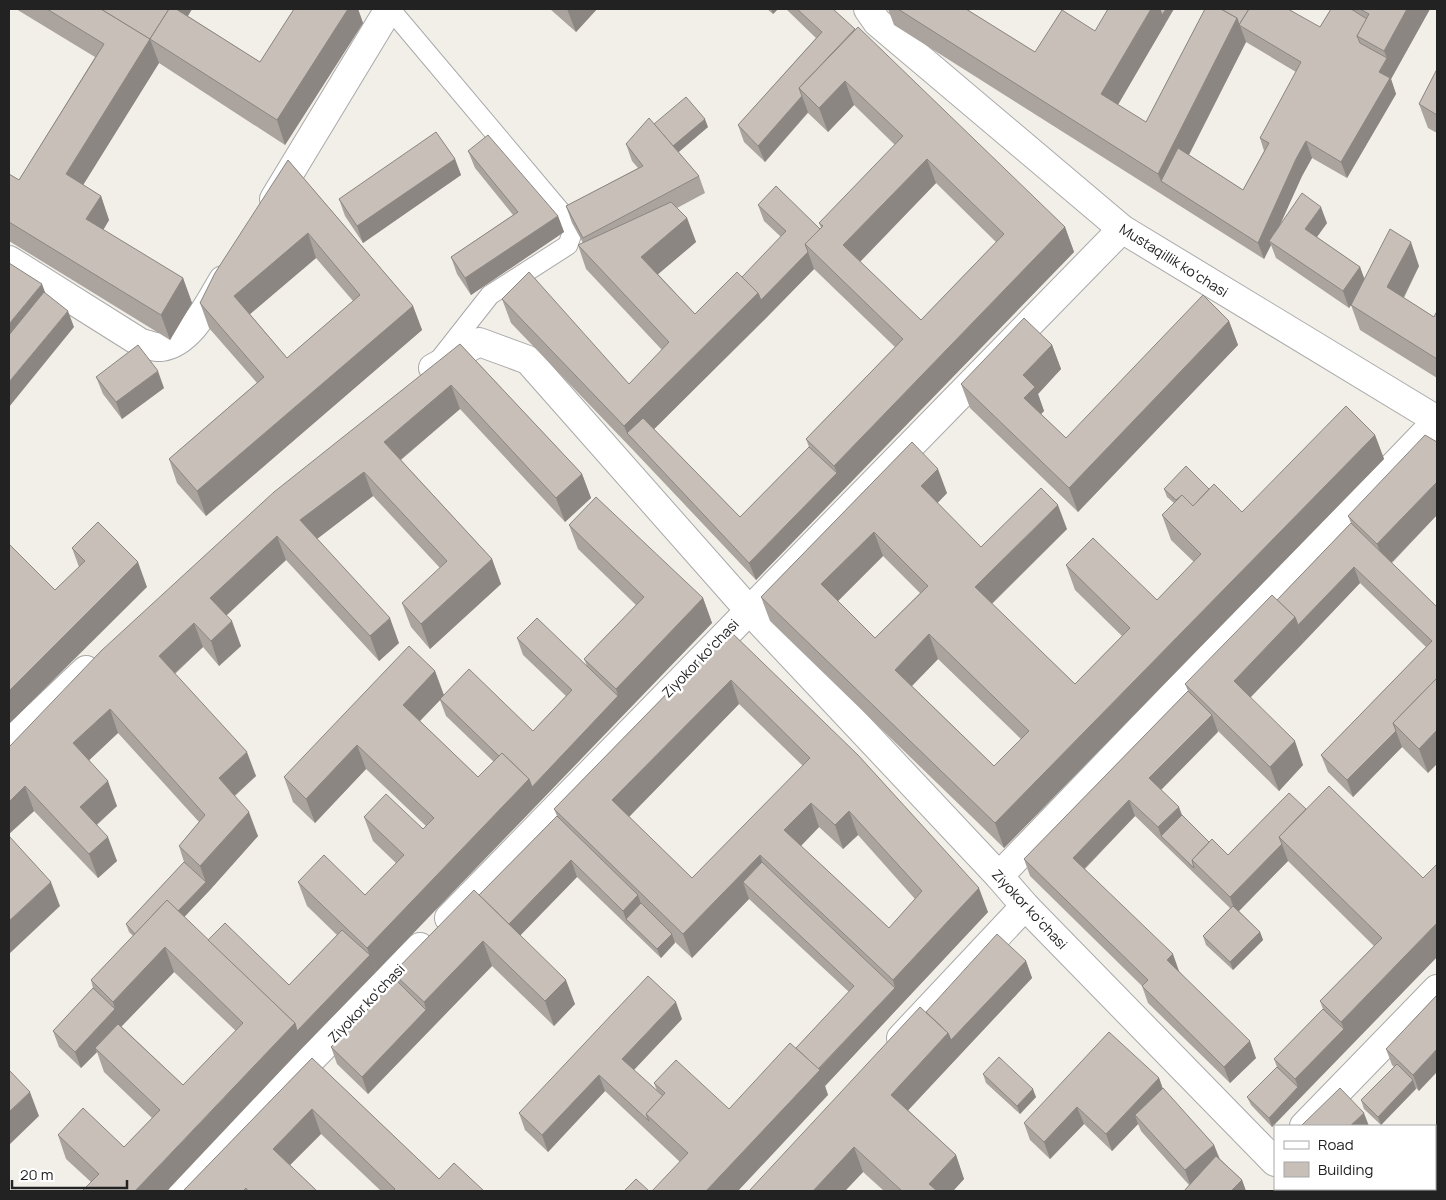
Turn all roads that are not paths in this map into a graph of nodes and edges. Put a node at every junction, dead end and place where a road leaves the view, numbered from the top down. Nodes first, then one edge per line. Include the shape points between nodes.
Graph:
1 (868, 9) edge
2 (390, 10) edge
3 (261, 219) edge
4 (1122, 230) junction
5 (9, 260) edge
6 (235, 261) edge
7 (425, 375) joint
8 (1437, 421) edge
9 (748, 609) junction
10 (101, 656) edge
11 (9, 743) edge
12 (999, 876) junction
13 (1024, 906) junction
14 (1437, 989) edge
15 (884, 1056) edge
16 (1305, 1125) edge
17 (1274, 1159) edge
18 (183, 1191) edge

1 - 4 street, Mustaqillik koʻchasi via 877,22
2 - 3 street
2 - 7 lane via 567,218 572,233 568,245 490,295
4 - 8 street, Mustaqillik koʻchasi
4 - 9 street
5 - 6 street via 141,343 160,348 182,339
7 - 9 street via 479,342 528,360
8 - 12 street
9 - 12 street, Ziyokor koʻchasi
9 - 18 street, Ziyokor koʻchasi
10 - 11 street
12 - 13 street, Ziyokor koʻchasi
13 - 15 street
13 - 17 street, Ziyokor koʻchasi
14 - 16 street

